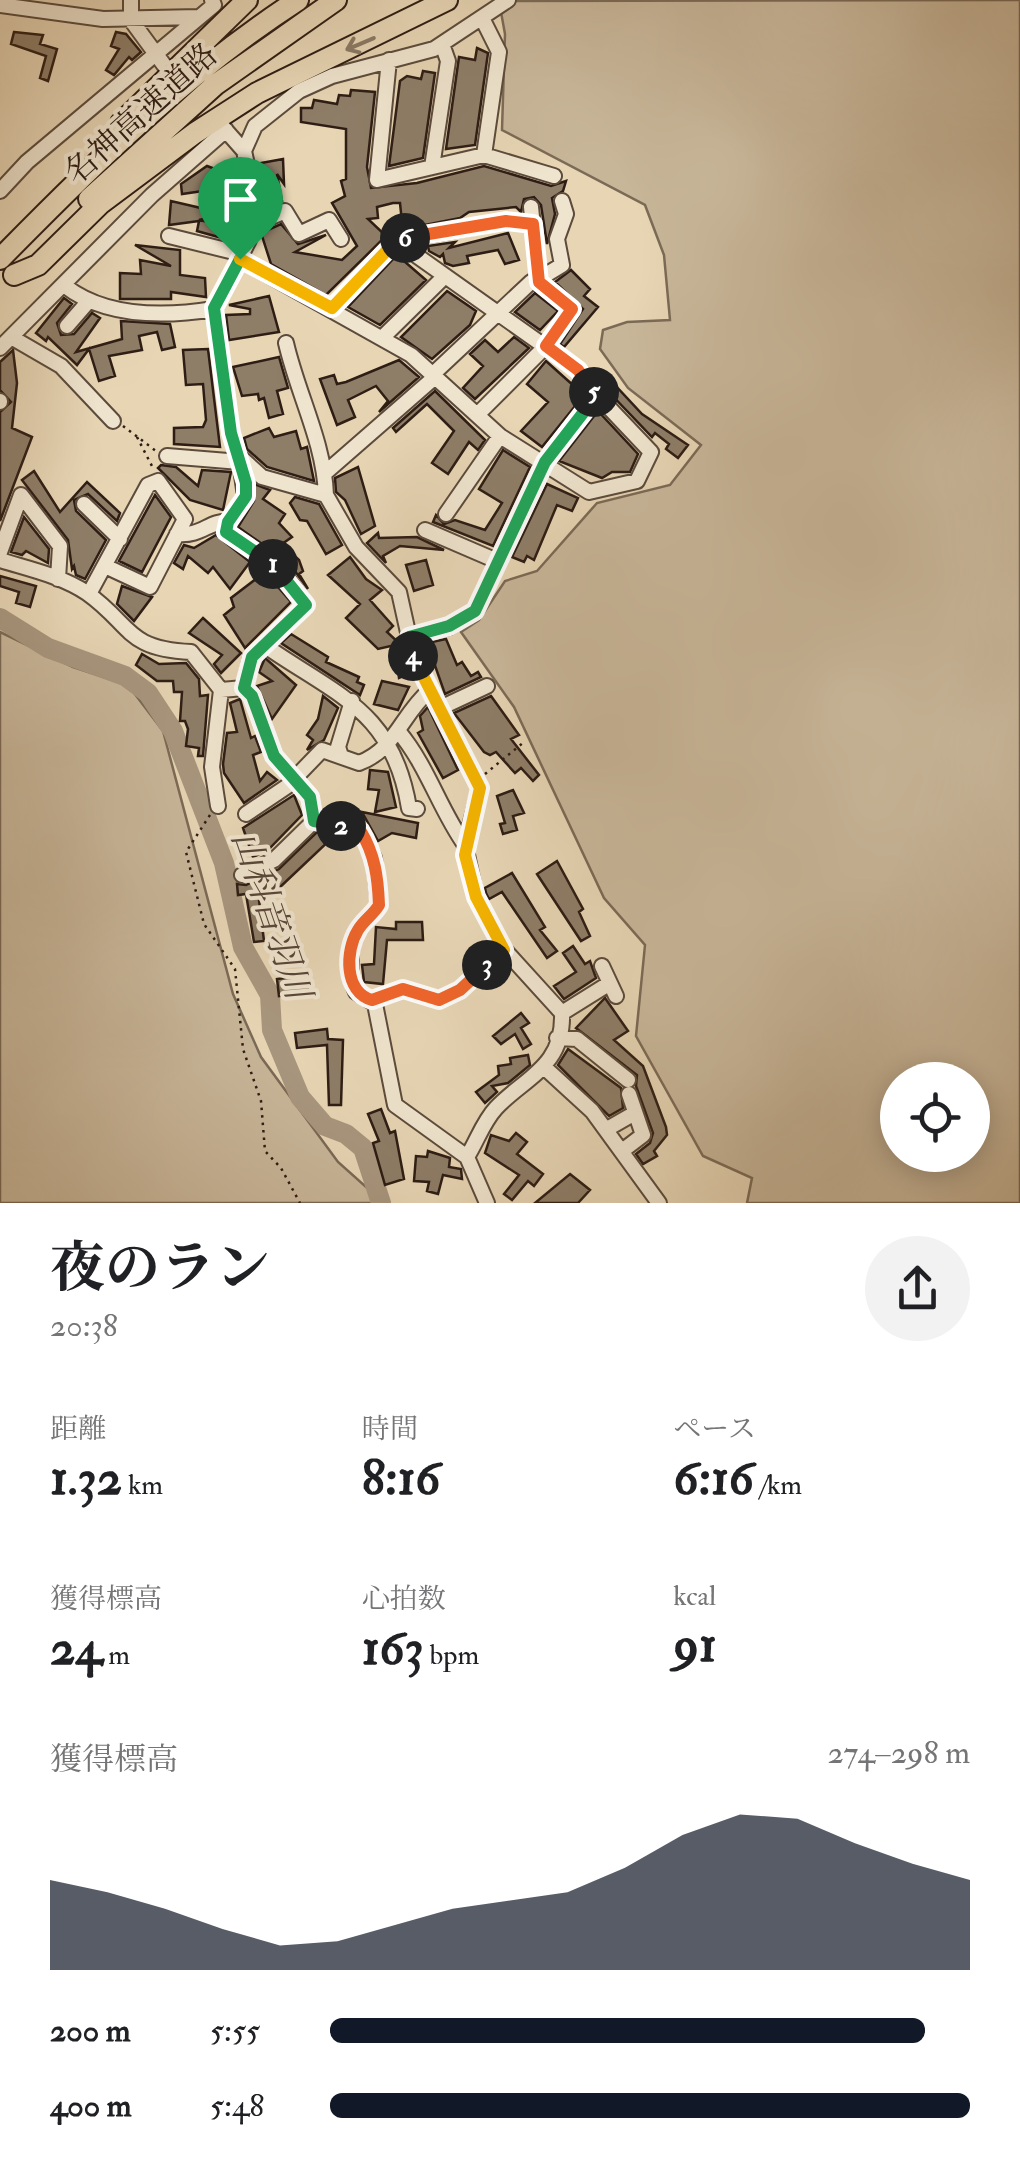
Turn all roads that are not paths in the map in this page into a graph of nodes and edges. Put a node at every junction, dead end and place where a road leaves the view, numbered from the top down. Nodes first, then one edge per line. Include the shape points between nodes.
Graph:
1 (131, 0) edge
2 (212, 0) edge
3 (246, 0) edge
4 (298, 0) edge
5 (336, 0) edge
6 (447, 0) edge
7 (508, 0) edge
8 (0, 5) edge
9 (199, 17) junction
10 (131, 20) junction
11 (484, 20) junction
12 (442, 44) junction
13 (160, 60) junction
14 (389, 60) junction
15 (244, 150) junction
16 (484, 155) junction
17 (432, 167) junction
18 (554, 176) dead end
19 (0, 190) edge
20 (562, 201) dead end
21 (530, 206) dead end
22 (533, 224) junction
23 (253, 225) junction
24 (169, 236) dead end
25 (341, 238) dead end
26 (396, 241) junction
27 (0, 244) edge
28 (241, 256) junction
29 (4, 275) edge
30 (445, 276) junction
31 (539, 281) junction
32 (65, 286) junction
33 (87, 303) junction
34 (214, 308) junction
35 (332, 308) junction
36 (496, 312) junction
37 (67, 326) dead end
38 (382, 338) junction
39 (6, 343) edge
40 (286, 343) dead end
41 (546, 346) junction
42 (434, 376) junction
43 (597, 395) junction
44 (477, 415) junction
45 (113, 420) road end
46 (500, 436) junction
47 (167, 456) road end
48 (239, 459) junction
49 (545, 462) junction
50 (324, 473) junction
51 (326, 496) junction
52 (84, 504) dead end
53 (446, 514) dead end
54 (228, 522) junction
55 (425, 530) dead end
56 (177, 534) junction
57 (120, 539) junction
58 (0, 552) edge
59 (0, 560) edge
60 (497, 561) junction
61 (105, 566) junction
62 (58, 579) junction
63 (89, 594) junction
64 (409, 637) junction
65 (264, 645) junction
66 (487, 686) dead end
67 (244, 688) junction
68 (221, 690) junction
69 (429, 691) junction
70 (352, 701) junction
71 (438, 709) junction
72 (394, 737) junction
73 (341, 756) junction
74 (297, 778) junction
75 (218, 806) road end
76 (417, 809) dead end
77 (246, 814) dead end
78 (314, 821) junction
79 (465, 845) junction
80 (242, 875) dead end
81 (504, 950) junction
82 (602, 966) dead end
83 (372, 1000) junction
84 (562, 1014) junction
85 (557, 1038) junction
86 (544, 1067) junction
87 (636, 1113) junction
88 (607, 1129) junction
89 (622, 1150) junction
90 (467, 1157) junction
91 (487, 1203) edge
92 (659, 1203) edge

1 - 10 street
2 - 9 street
3 - 27 highway
4 - 29 highway, 名神高速道路 via 154,110
5 - 29 highway, 名神高速道路 via 244,61
6 -> 29 highway via 258,93 100,204 38,265
7 - 11 street
8 - 10 street
9 - 10 street
9 - 13 street
10 - 13 street
11 - 12 street
11 - 16 street via 499,52
12 - 14 street
12 - 17 street via 448,61
13 - 19 street
14 - 15 street via 299,91 255,126
14 - 17 street via 377,180
15 - 23 street via 256,201
15 - 32 street via 224,128
16 - 17 street
16 - 18 street
20 - 31 street via 562,265
21 - 22 street
22 - 26 street via 506,221
22 - 31 street
23 - 25 street via 285,212 299,234 329,220
23 - 28 street
24 - 28 street
26 - 30 street
26 - 35 street
28 - 34 street
28 - 35 street
30 - 36 street
30 - 38 street
31 - 36 street
31 - 41 street via 572,309
32 - 33 street
32 - 39 street
33 - 34 street via 148,313
33 - 37 street
34 - 48 street
35 - 38 street
36 - 41 street
36 - 42 street
38 - 42 street
39 - 45 street via 61,366
40 - 50 street
41 - 43 street
41 - 44 street
42 - 44 street
42 - 50 street
43 - 49 street
43 - 49 street via 652,452 637,480 590,492
44 - 46 street
46 - 49 street
46 - 53 street
47 - 48 street
48 - 51 street via 262,477
48 - 54 street via 246,496
49 - 60 street
50 - 51 street
51 - 64 street via 356,547 398,592
52 - 57 street
54 - 56 street via 215,522 195,536
54 - 65 street via 226,532 282,570 306,605
55 - 60 street
56 - 57 street via 184,518 158,481 148,485
56 - 61 street via 150,587
57 - 61 street
58 - 62 street via 21,495 60,546
59 - 62 street
60 - 64 street via 475,611
61 - 63 street
62 - 63 street
63 - 68 street via 144,644 192,652
64 - 69 street
65 - 67 street via 246,668
65 - 70 street
66 - 71 street
67 - 68 street
67 - 74 street via 274,756
68 - 75 street via 212,767
69 - 71 street
69 - 72 street via 411,706
70 - 72 street
70 - 73 street
71 - 79 street via 476,781 479,802
72 - 73 street via 360,763
72 - 76 street via 409,808
72 - 79 street via 424,762 444,815
73 - 74 street via 322,750
74 - 77 street
74 - 78 street via 310,797
78 - 80 street via 274,860
78 - 83 street via 360,830 374,858 379,905 356,933 350,979 356,992
79 - 81 street via 476,897
81 - 83 street via 439,1000 403,989
81 - 84 street
82 - 84 street via 613,989
83 - 90 street via 395,1105
84 - 85 street
85 - 86 street
85 - 87 street via 577,1039 628,1087
86 - 88 street
86 - 90 street via 493,1112
87 - 88 street
87 - 89 street via 643,1135
88 - 89 street
89 - 92 street
90 - 91 street

